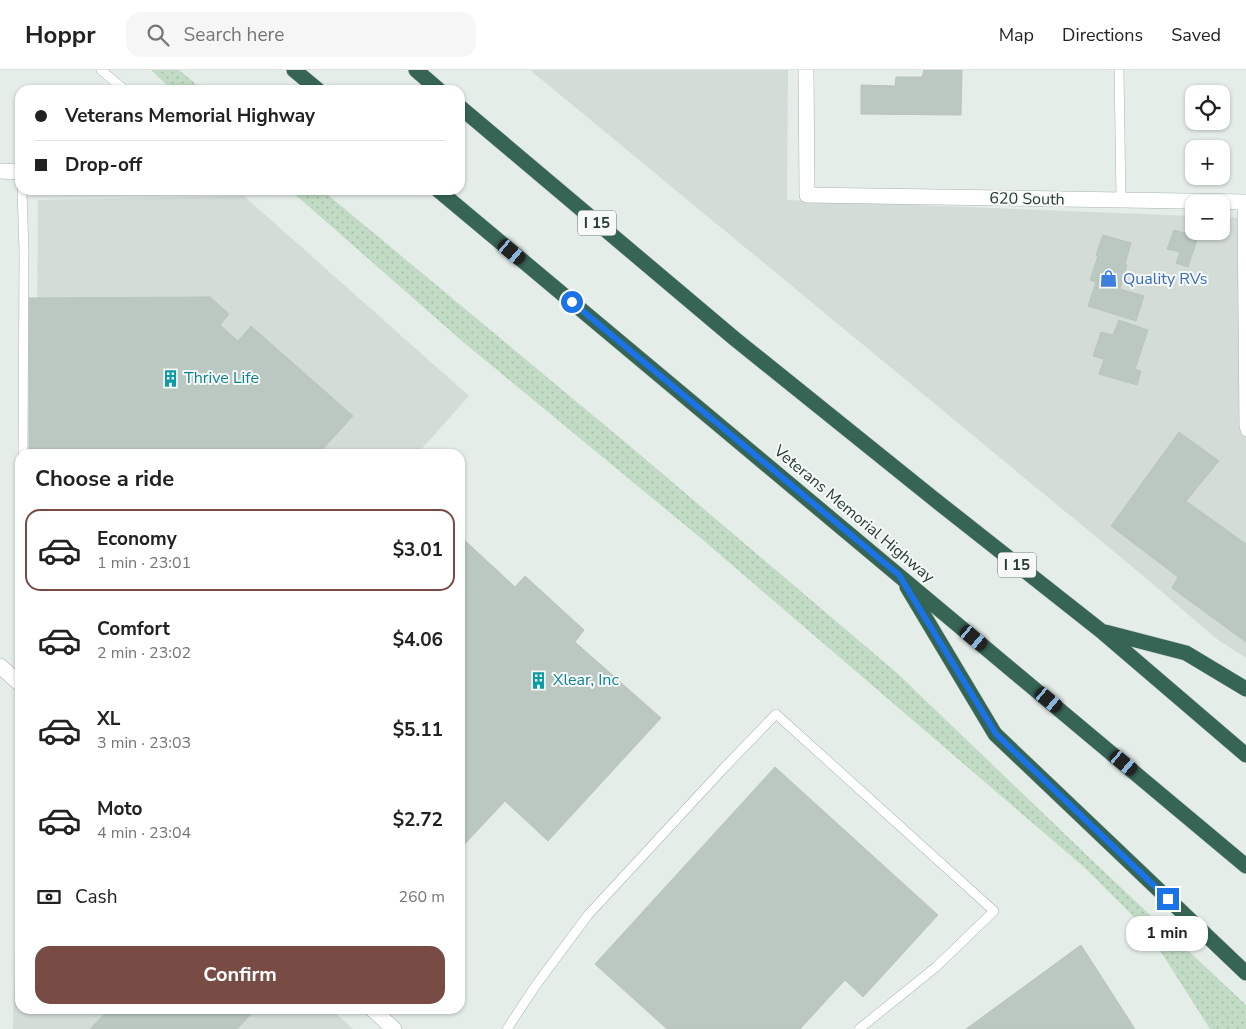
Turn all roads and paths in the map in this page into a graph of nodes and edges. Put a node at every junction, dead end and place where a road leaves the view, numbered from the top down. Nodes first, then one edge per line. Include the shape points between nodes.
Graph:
1 (101, 70) edge
2 (294, 70) edge
3 (416, 70) edge
4 (806, 70) edge
5 (1119, 70) edge
6 (119, 85) edge
7 (312, 85) edge
8 (434, 85) edge
9 (465, 111) edge
10 (0, 172) edge
11 (15, 172) edge
12 (22, 195) edge
13 (444, 195) edge
14 (1121, 200) junction
15 (1244, 202) edge
16 (1246, 432) edge
17 (23, 449) edge
18 (899, 575) junction
19 (1100, 630) junction
20 (0, 666) edge
21 (15, 680) edge
22 (1246, 689) edge
23 (1246, 754) edge
24 (1246, 866) edge
25 (1246, 973) edge
26 (378, 1014) edge
27 (394, 1029) edge
28 (507, 1029) edge
29 (859, 1029) edge

1 - 6 lane
2 - 7 highway
3 - 8 highway
4 - 14 street, 620 South via 807,195
5 - 14 lane
9 - 19 highway, I 15 via 735,339
10 - 11 street
12 - 17 lane
13 - 18 highway, Veterans Memorial Highway
14 - 15 street, 620 South
15 - 16 lane
18 - 24 highway, Veterans Memorial Highway
18 - 25 highway via 996,734
19 - 22 highway via 1186,653
19 - 23 highway, I 15
20 - 21 street
26 - 27 street
28 - 29 lane via 588,915 776,714 994,912 936,967

